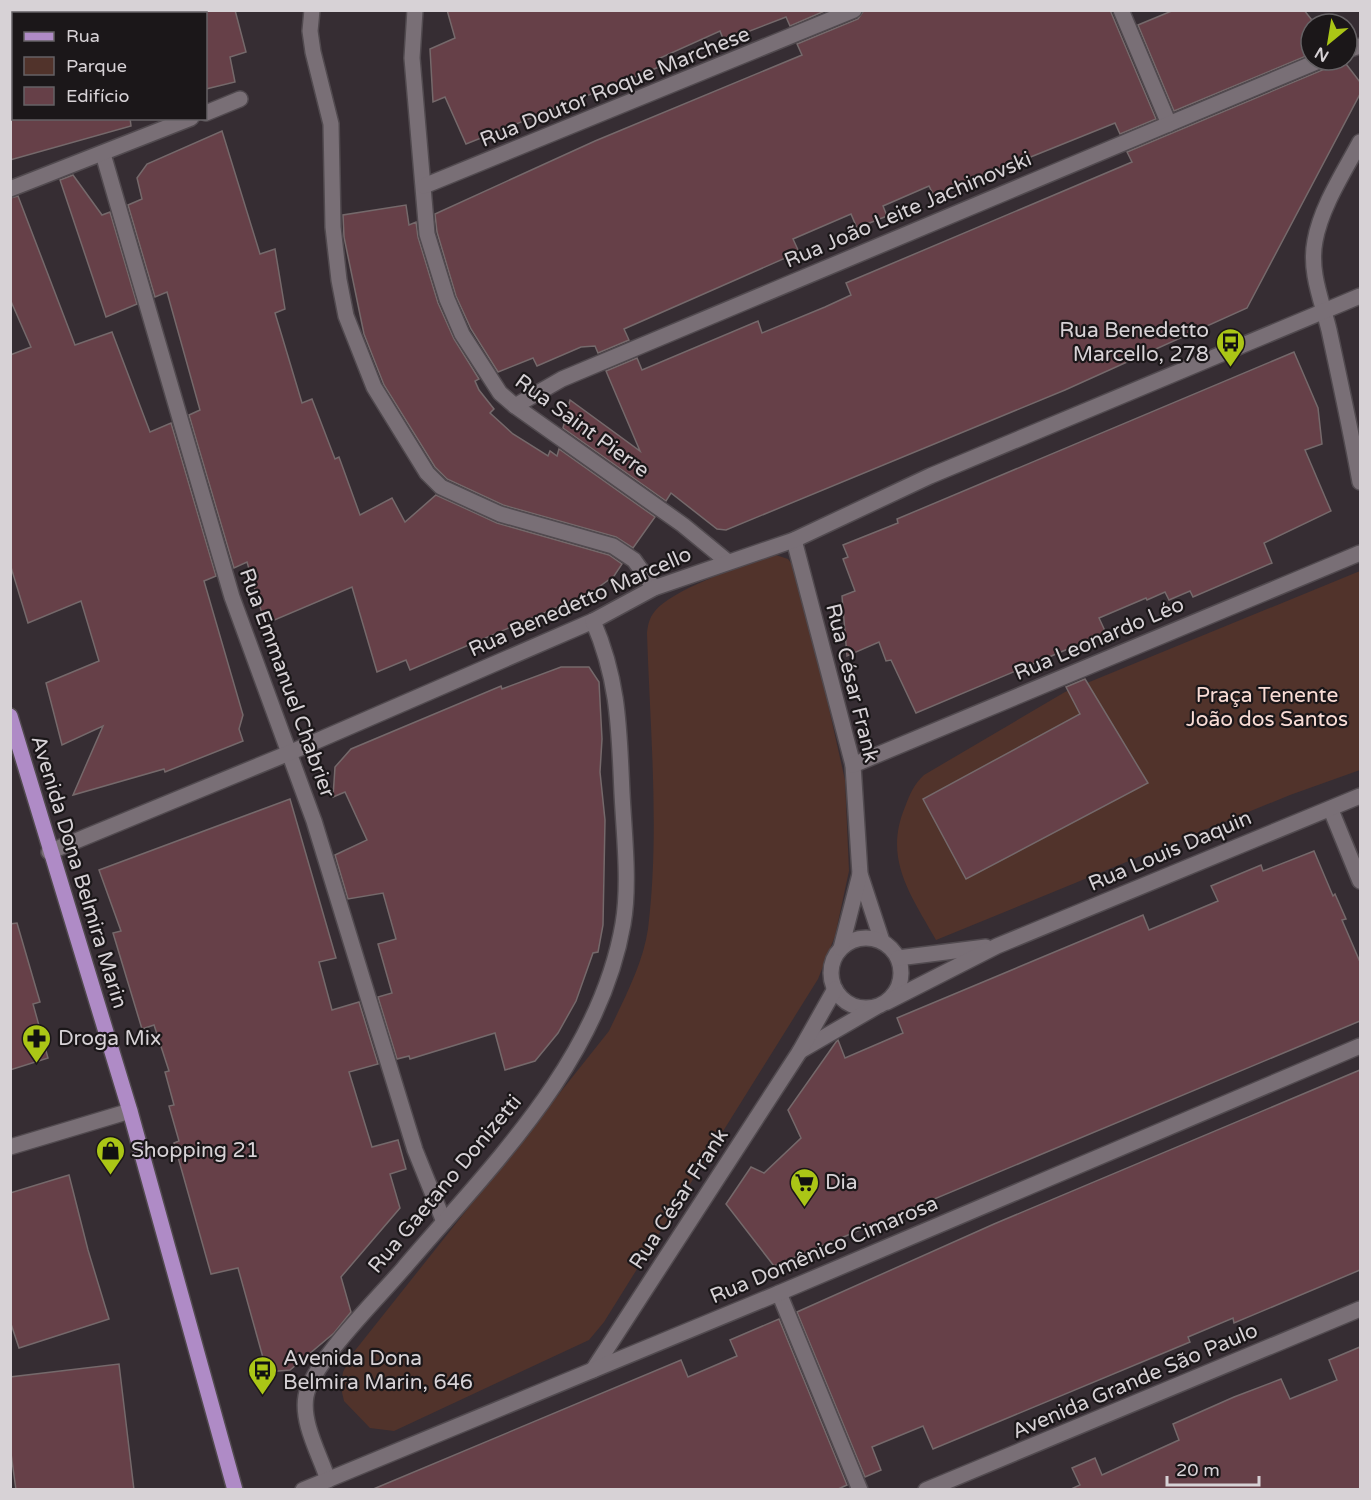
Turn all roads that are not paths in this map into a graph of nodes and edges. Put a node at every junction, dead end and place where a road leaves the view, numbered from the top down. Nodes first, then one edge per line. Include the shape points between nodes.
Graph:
1 (312, 10) edge
2 (415, 10) edge
3 (854, 10) edge
4 (1121, 10) edge
5 (1299, 69) edge
6 (240, 99) dead end
7 (207, 113) edge
8 (186, 120) edge
9 (1169, 124) junction
10 (1360, 142) edge
11 (104, 154) junction
12 (424, 186) junction
13 (10, 189) edge
14 (1360, 296) edge
15 (1325, 312) junction
16 (515, 406) junction
17 (1360, 482) edge
18 (794, 540) junction
19 (1360, 553) edge
20 (728, 562) junction
21 (654, 588) junction
22 (593, 621) junction
23 (10, 716) edge
24 (289, 753) junction
25 (853, 765) junction
26 (1360, 796) edge
27 (1331, 810) junction
28 (50, 852) junction
29 (860, 873) junction
30 (1360, 881) edge
31 (882, 941) junction
32 (997, 946) junction
33 (841, 948) junction
34 (898, 958) junction
35 (835, 989) junction
36 (882, 1005) junction
37 (1360, 1046) edge
38 (801, 1051) junction
39 (130, 1111) junction
40 (10, 1147) edge
41 (444, 1222) junction
42 (779, 1293) junction
43 (1360, 1309) edge
44 (592, 1370) junction
45 (328, 1480) junction
46 (235, 1490) edge
47 (303, 1490) edge
48 (860, 1490) edge
49 (926, 1490) edge

1 - 21 street via 313,52 331,124 333,227 339,280 351,333 380,396 427,473 441,487 500,514 614,546 634,560
2 - 12 street, Rua Saint Pierre via 412,58
3 - 12 street, Rua Doutor Roque Marchese
4 - 9 street
5 - 9 street, Rua João Leite Jachinovski
6 - 7 street
8 - 11 street
9 - 16 street, Rua João Leite Jachinovski via 562,379
10 - 15 street via 1315,240 1315,281
11 - 13 street
11 - 24 street, Rua Emmanuel Chabrier via 207,518 262,686
12 - 16 street, Rua Saint Pierre via 427,234 447,299 480,366
14 - 15 street, Rua Benedetto Marcello
15 - 17 street
15 - 18 street, Rua Benedetto Marcello via 930,476
16 - 20 street, Rua Saint Pierre via 683,525
18 - 20 street, Rua Benedetto Marcello
18 - 25 street, Rua César Frank
19 - 25 street, Rua Leonardo Léo
20 - 21 street, Rua Benedetto Marcello
21 - 22 street, Rua Benedetto Marcello
22 - 24 street, Rua Benedetto Marcello
22 - 41 street, Rua Gaetano Donizetti via 610,666 619,730 624,915 610,976 565,1068 518,1134
23 - 28 main road, Avenida Dona Belmira Marin
24 - 28 street, Rua Benedetto Marcello
24 - 41 street, Rua Emmanuel Chabrier via 321,843 415,1150
25 - 29 street, Rua César Frank
26 - 27 street, Rua Louis Daquin
27 - 30 street
27 - 32 street, Rua Louis Daquin
28 - 39 main road, Avenida Dona Belmira Marin
29 - 31 street, Rua César Frank
29 - 33 street, Rua César Frank
31 - 33 street via 861,938
31 - 34 street
32 - 34 street, Rua Louis Daquin
32 - 36 street, Rua Louis Daquin
33 - 35 street via 831,968
34 - 36 street via 902,974 898,990
35 - 36 street via 852,1005
35 - 38 street, Rua César Frank
36 - 38 street, Rua César Frank
37 - 42 street, Rua Domênico Cimarosa
38 - 44 street, Rua César Frank
39 - 40 street
39 - 46 main road, Avenida Dona Belmira Marin
41 - 45 street, Rua Gaetano Donizetti via 355,1323 309,1386 306,1411
42 - 44 street, Rua Domênico Cimarosa
42 - 48 street
43 - 49 street, Avenida Grande São Paulo
44 - 45 street, Rua Domênico Cimarosa
45 - 47 street, Rua Domênico Cimarosa

